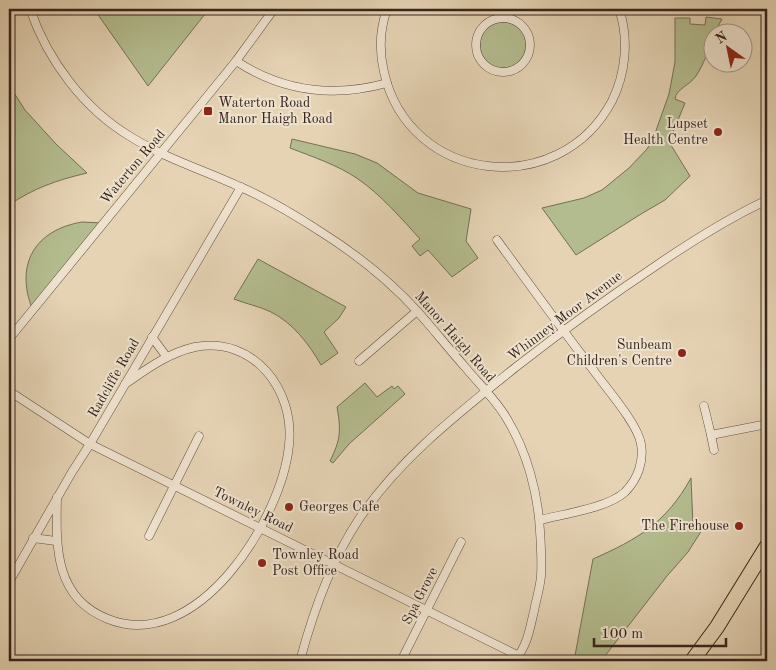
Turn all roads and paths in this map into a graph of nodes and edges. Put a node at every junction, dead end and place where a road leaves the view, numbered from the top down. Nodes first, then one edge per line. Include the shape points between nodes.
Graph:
1 (30, 9) edge
2 (274, 9) edge
3 (387, 9) edge
4 (508, 9) edge
5 (619, 9) edge
6 (507, 18) junction
7 (236, 61) junction
8 (387, 83) junction
9 (161, 153) junction
10 (241, 187) junction
11 (767, 200) edge
12 (497, 240) dead end
13 (417, 311) junction
14 (563, 330) junction
15 (152, 337) junction
16 (9, 339) edge
17 (166, 356) junction
18 (359, 361) dead end
19 (125, 384) junction
20 (9, 391) edge
21 (487, 391) junction
22 (704, 406) dead end
23 (767, 424) edge
24 (711, 435) junction
25 (199, 436) dead end
26 (90, 444) junction
27 (714, 450) dead end
28 (174, 486) junction
29 (57, 497) junction
30 (540, 520) junction
31 (261, 528) junction
32 (148, 536) dead end
33 (33, 538) junction
34 (56, 541) junction
35 (461, 542) dead end
36 (767, 546) edge
37 (335, 564) junction
38 (9, 582) edge
39 (426, 611) junction
40 (517, 659) edge
41 (300, 661) edge
42 (401, 661) edge
43 (692, 661) edge

1 - 9 street, Manor Haigh Road via 51,54 96,112 132,138
2 - 7 street, Waterton Road
3 - 8 street via 381,40
4 - 6 street
5 - 8 street via 625,34 625,54 616,93 595,126 580,140 546,160 508,168 478,165 450,156 411,126 394,102
6 - 6 street via 486,24 478,33 475,44 483,65 504,73 524,63 530,41 526,30
7 - 8 street via 270,80 308,90 356,90
7 - 9 street, Waterton Road
9 - 10 street, Manor Haigh Road
9 - 16 street, Waterton Road
10 - 13 street, Manor Haigh Road via 300,218 346,248
10 - 15 street, Radcliffe Road
11 - 14 street, Whinney Moor Avenue via 680,249
12 - 14 street
13 - 18 street
13 - 21 street, Manor Haigh Road
14 - 21 street, Whinney Moor Avenue
14 - 30 street via 636,429 642,456 632,485 616,499
15 - 17 street
15 - 19 street, Radcliffe Road
17 - 19 street
17 - 31 street via 195,347 211,346 237,351 262,366 281,391 289,424 289,444 282,477
19 - 26 street, Radcliffe Road
20 - 26 street, Townley Road
21 - 30 street, Manor Haigh Road via 518,441 536,495
21 - 37 street, Whinney Moor Avenue via 398,470 359,519
22 - 24 street
23 - 24 street
24 - 27 street
25 - 28 street
26 - 28 street, Townley Road
26 - 29 street, Radcliffe Road
28 - 31 street, Townley Road
28 - 32 street
29 - 33 street, Radcliffe Road
29 - 34 street
30 - 40 street, Manor Haigh Road via 541,576 530,636
31 - 34 street via 234,569 199,602 155,624 136,626 97,615 83,605 70,589
31 - 37 street, Townley Road
33 - 34 street
33 - 38 street, Radcliffe Road
35 - 39 street, Spa Grove
36 - 43 highway
37 - 39 street, Townley Road
37 - 41 street, Whinney Moor Avenue via 310,625
39 - 40 street, Townley Road
39 - 42 street, Spa Grove

